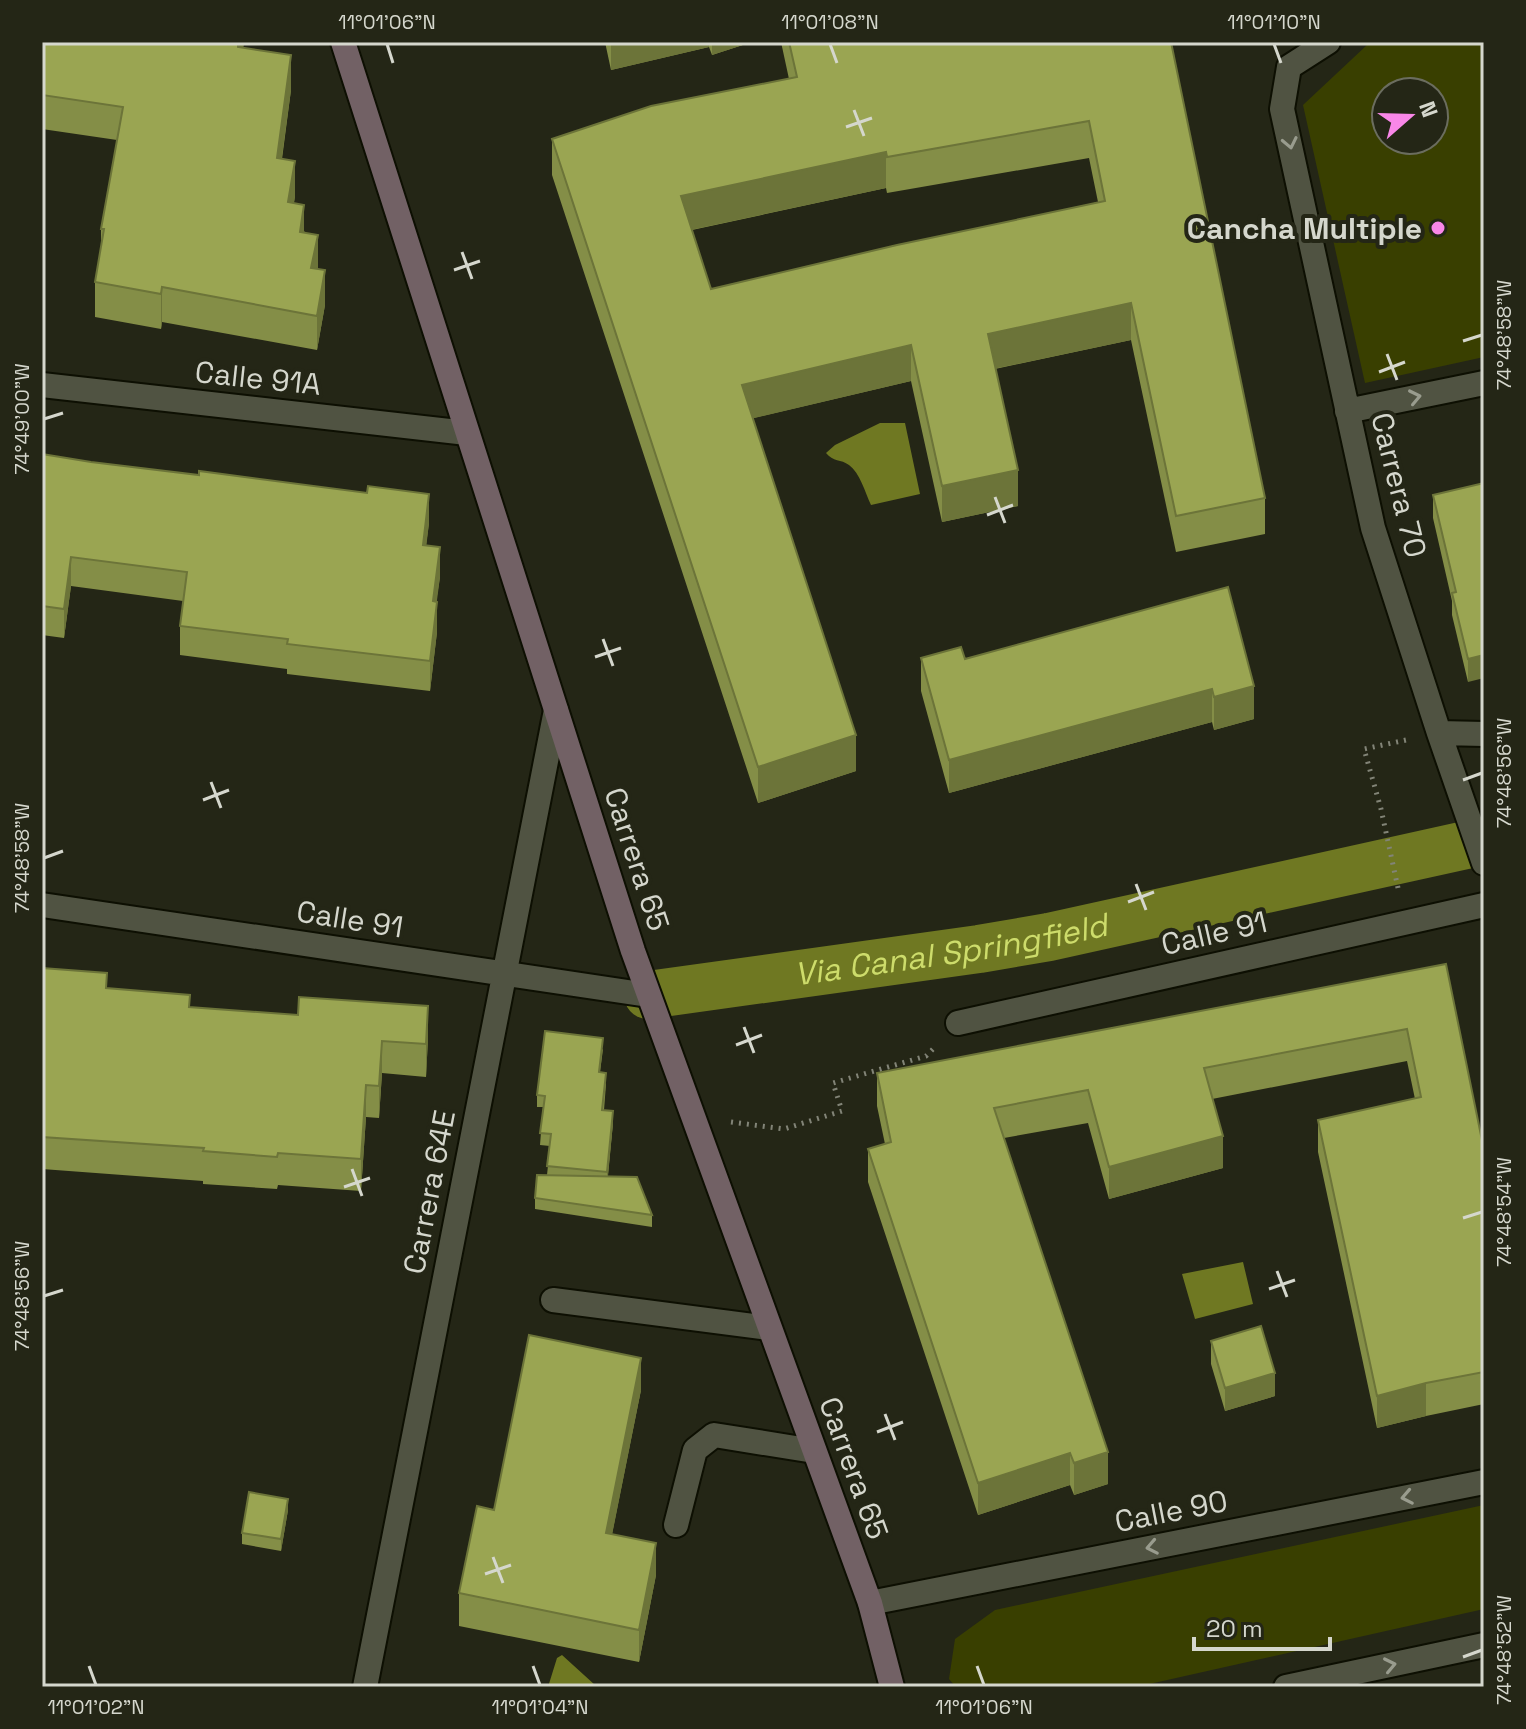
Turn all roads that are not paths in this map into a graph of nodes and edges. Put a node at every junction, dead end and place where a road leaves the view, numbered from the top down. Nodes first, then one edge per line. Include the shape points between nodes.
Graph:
1 (343, 42) edge
2 (1328, 42) edge
3 (1484, 383) edge
4 (42, 385) edge
5 (1347, 411) junction
6 (467, 433) junction
7 (556, 710) junction
8 (1439, 733) junction
9 (1484, 734) edge
10 (1484, 862) edge
11 (42, 905) edge
12 (1484, 905) edge
13 (504, 975) junction
14 (648, 995) junction
15 (958, 1023) road end
16 (553, 1300) dead end
17 (769, 1328) junction
18 (814, 1451) junction
19 (1484, 1482) edge
20 (676, 1525) dead end
21 (870, 1603) junction
22 (1484, 1645) edge
23 (365, 1687) edge
24 (892, 1687) edge
25 (1286, 1687) edge

1 - 6 street, Carrera 65
2 -> 5 street, Carrera 70 via 1289,67 1282,109
5 -> 3 street
4 - 6 street, Calle 91A
5 - 8 street, Carrera 70 via 1373,528
6 - 7 street, Carrera 65
7 - 13 street, Carrera 64E
7 - 14 street, Carrera 65
8 - 9 street
8 - 10 street, Carrera 70
11 - 13 street, Calle 91
12 - 15 street, Calle 91
13 - 14 street, Calle 91
13 - 23 street, Carrera 64E
14 - 17 street, Carrera 65
16 - 17 street
17 - 18 street, Carrera 65
18 - 20 street via 714,1435 695,1450
18 - 21 street, Carrera 65
19 -> 21 street, Calle 90
21 - 24 street, Carrera 65
25 -> 22 street

